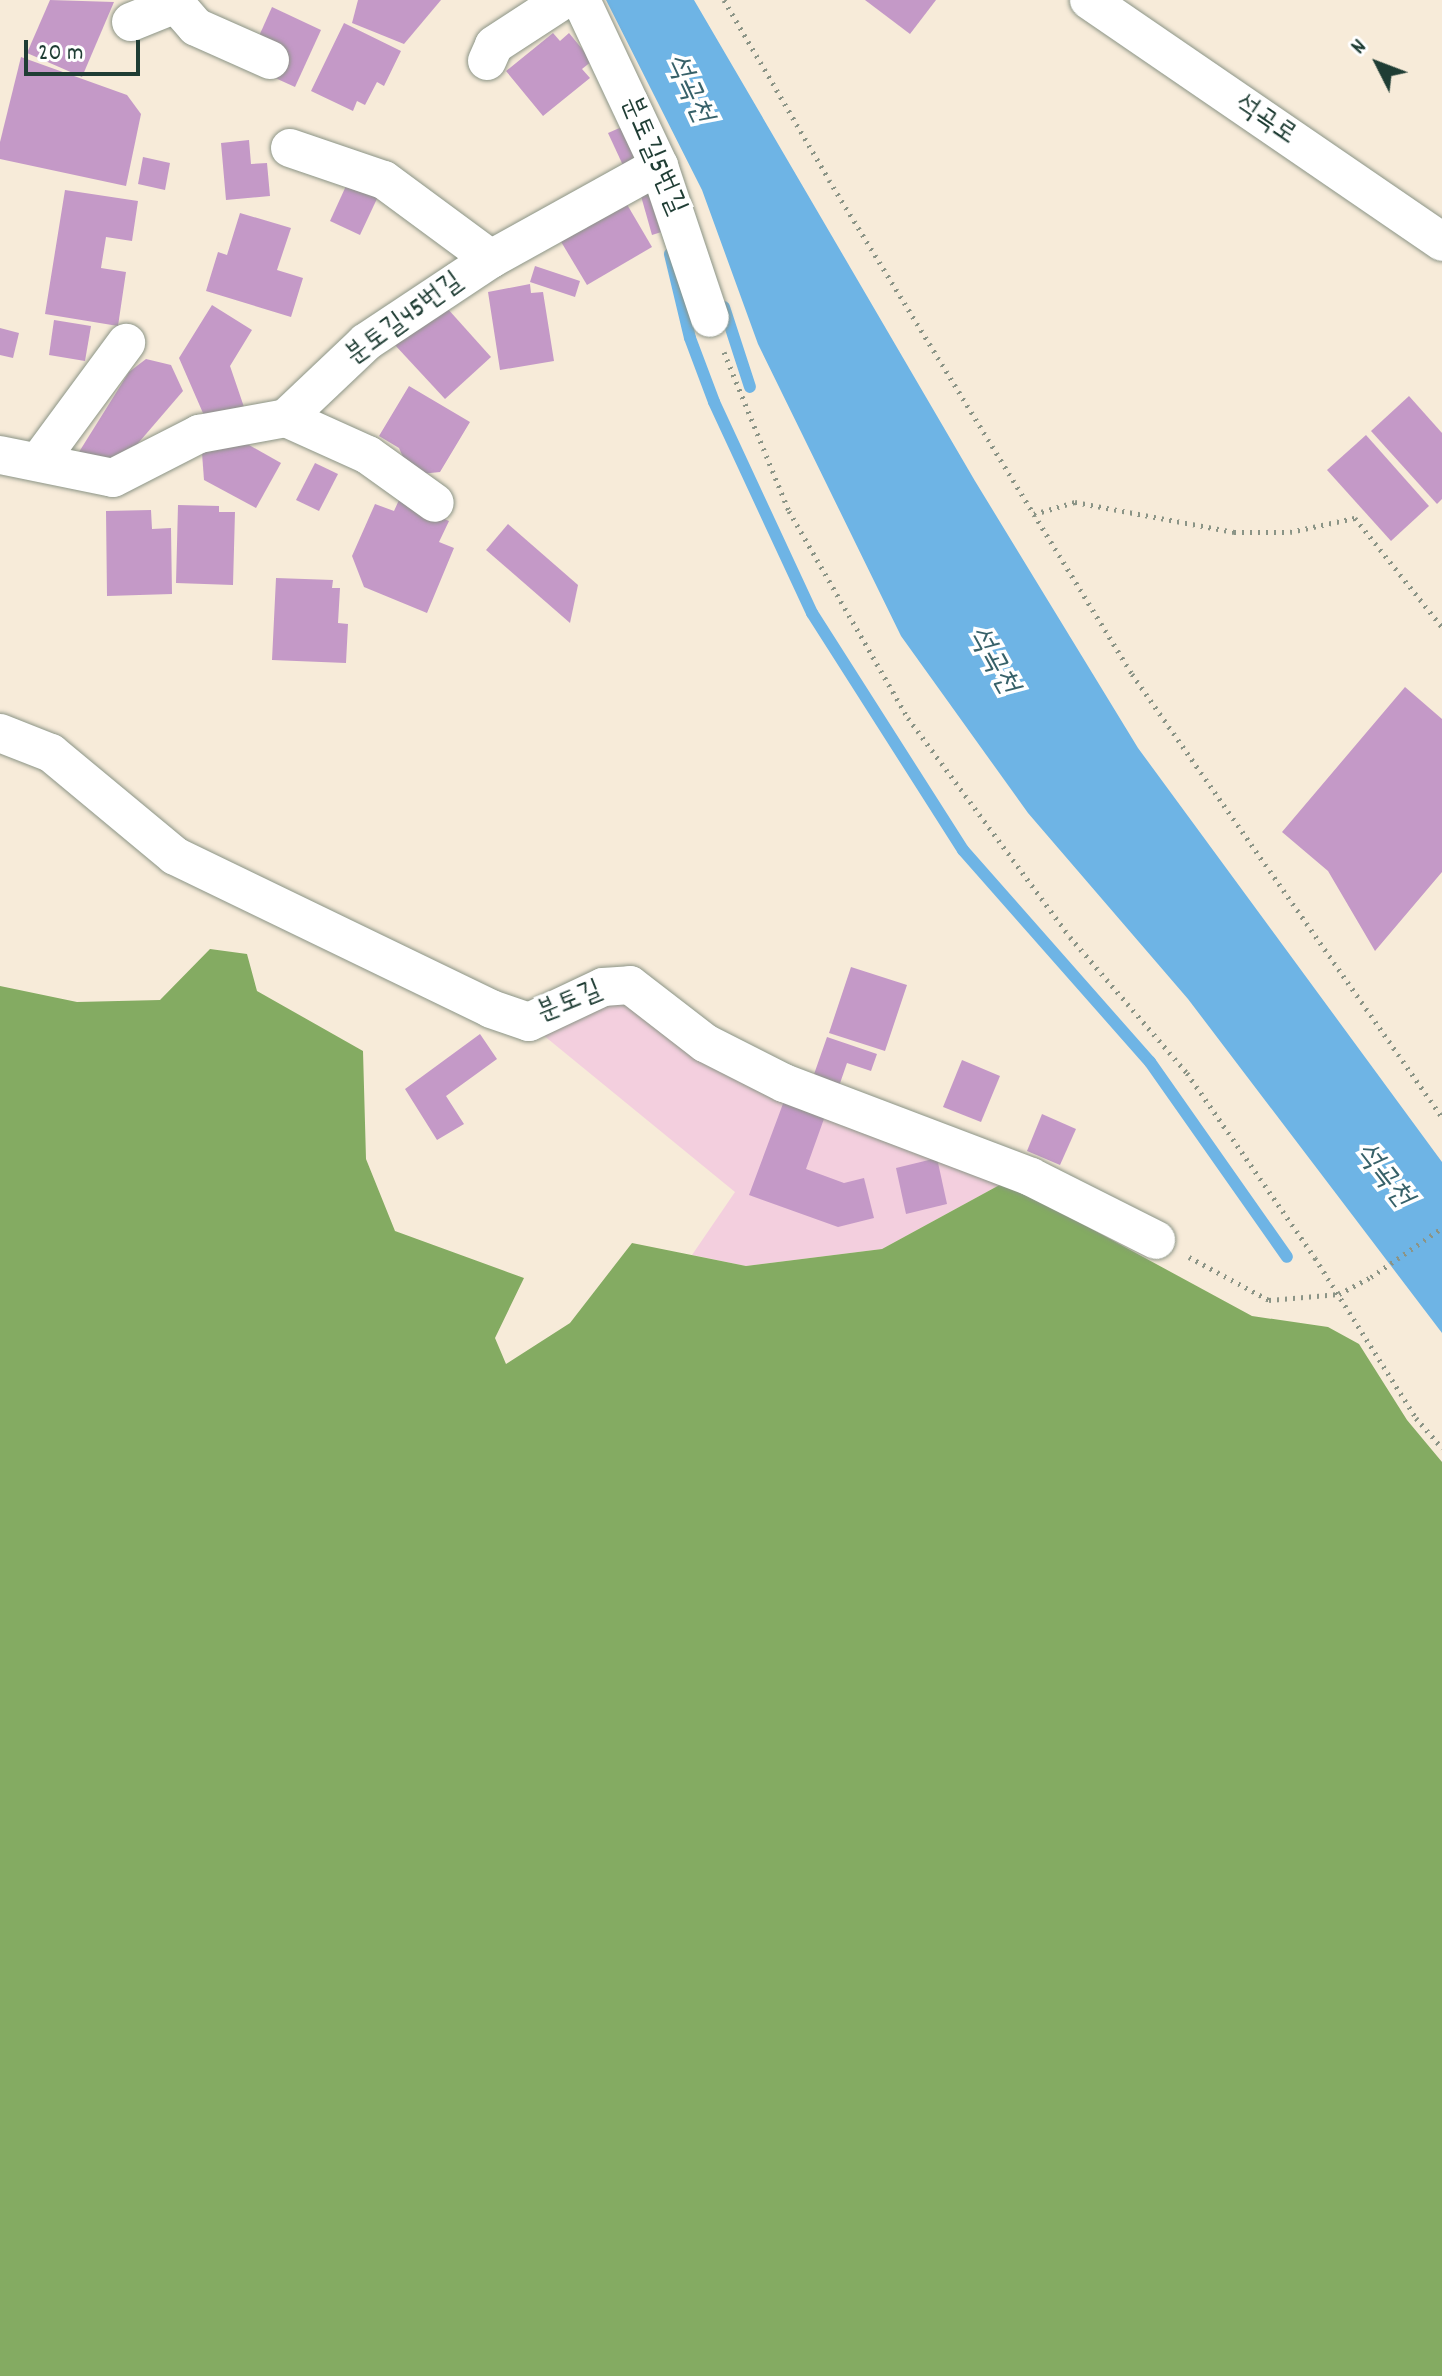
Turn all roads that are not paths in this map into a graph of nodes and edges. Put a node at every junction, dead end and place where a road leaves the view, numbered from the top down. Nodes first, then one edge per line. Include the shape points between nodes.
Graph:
1 (563, 0) edge
2 (581, 0) edge
3 (1089, 0) edge
4 (177, 2) edge
5 (131, 22) dead end
6 (270, 60) dead end
7 (487, 61) dead end
8 (290, 148) dead end
9 (659, 166) junction
10 (1442, 242) edge
11 (491, 259) junction
12 (710, 318) road end
13 (126, 343) dead end
14 (286, 418) junction
15 (0, 455) edge
16 (39, 461) junction
17 (435, 503) dead end
18 (0, 733) edge
19 (1156, 1240) road end

1 - 7 street via 494,45
2 - 9 street, 분토길5번길
3 - 10 street, 석곡로
4 - 5 street
4 - 6 street via 196,27
8 - 11 street, 분토길45번길 via 384,180
9 - 11 street, 분토길45번길
9 - 12 street, 분토길5번길
11 - 14 street, 분토길45번길 via 366,342
13 - 16 street
14 - 16 street via 199,434 113,478
14 - 17 street via 368,455
15 - 16 street
18 - 19 street, 분토길 via 51,753 175,856 491,1009 529,1022 603,987 630,985 705,1043 784,1083 1031,1177

